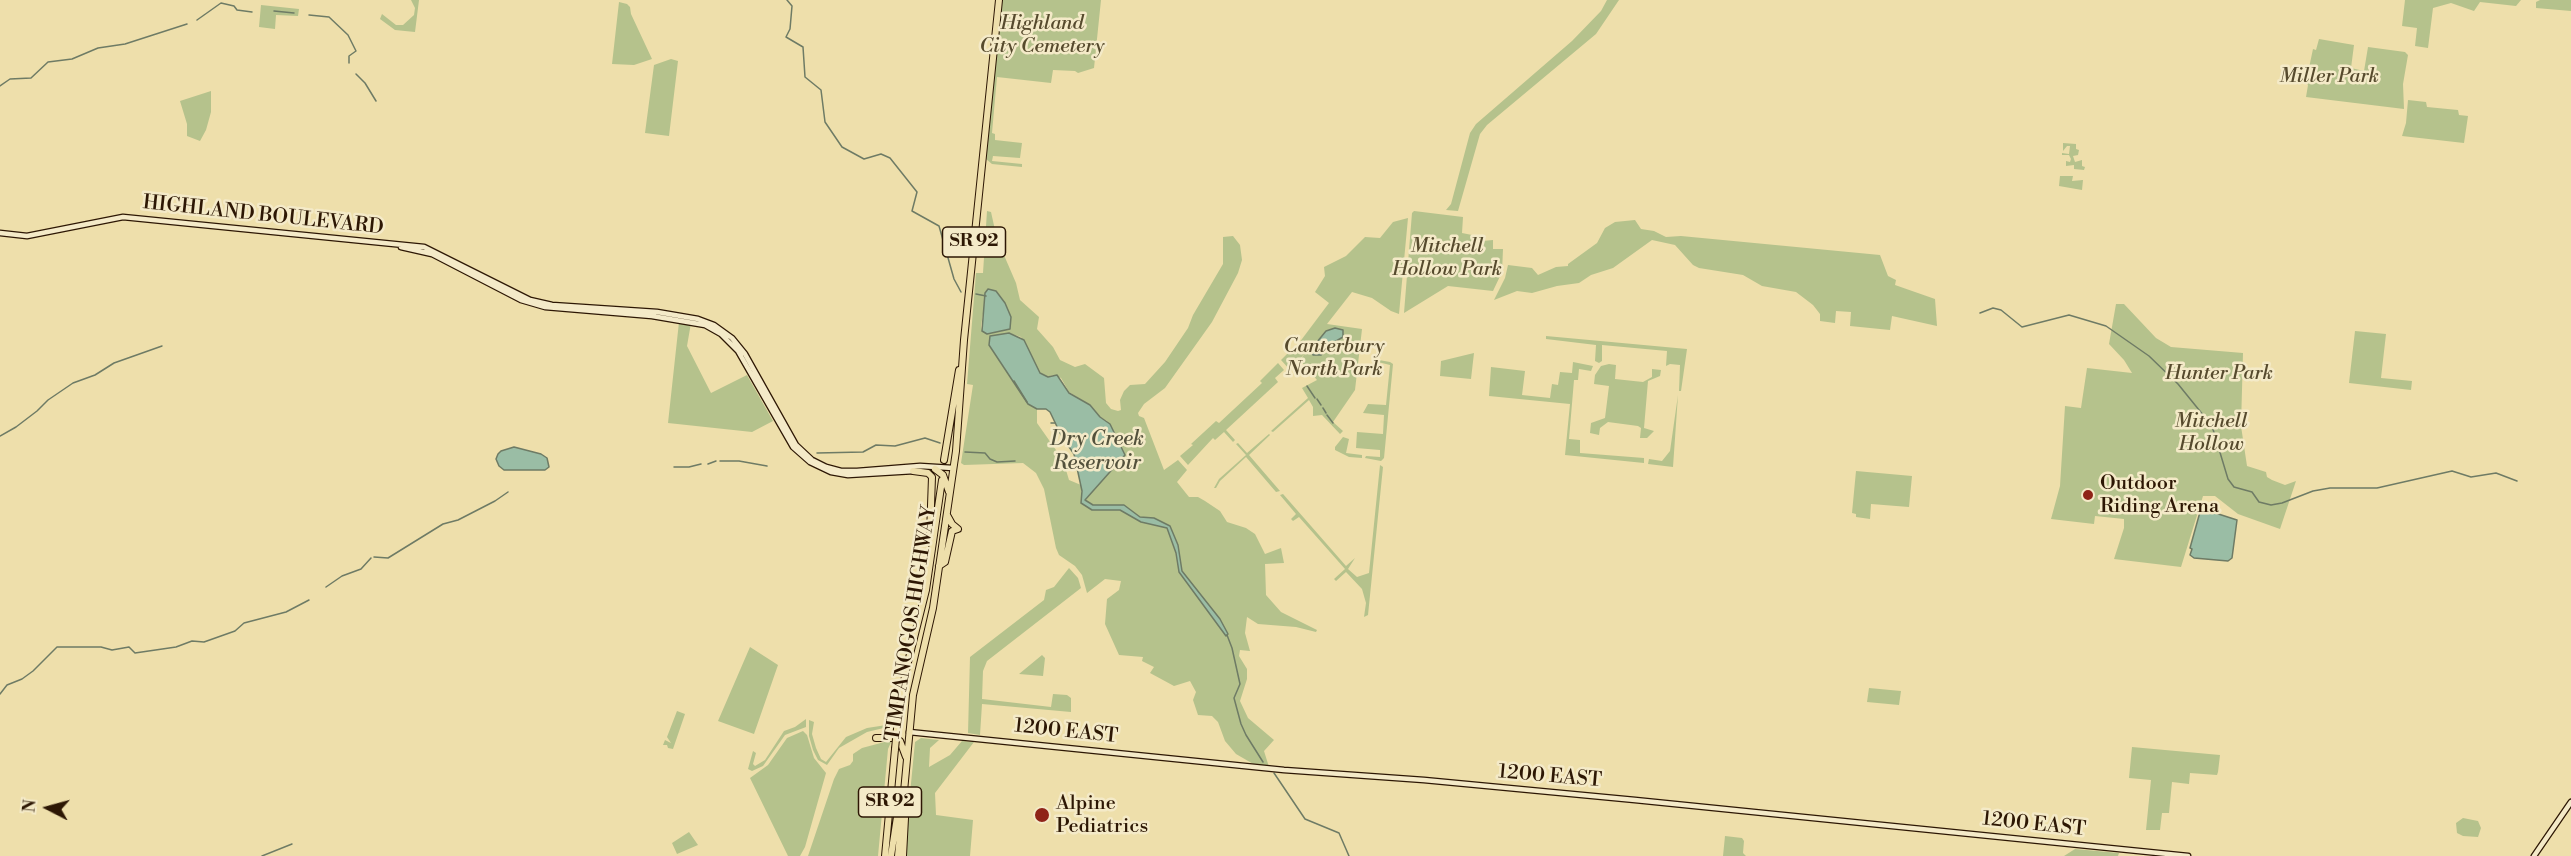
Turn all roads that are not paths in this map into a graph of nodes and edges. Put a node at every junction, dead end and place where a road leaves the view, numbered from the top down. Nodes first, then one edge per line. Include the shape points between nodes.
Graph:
1 (999, 0) edge
2 (0, 233) edge
3 (396, 245) junction
4 (964, 340) junction
5 (944, 460) dead end
6 (953, 468) junction
7 (935, 469) junction
8 (913, 471) junction
9 (942, 480) dead end
10 (950, 492) junction
11 (946, 514) junction
12 (939, 566) junction
13 (928, 572) junction
14 (909, 732) junction
15 (876, 738) dead end
16 (906, 762) junction
17 (2571, 802) edge
18 (885, 856) edge
19 (891, 856) edge
20 (900, 856) edge
21 (2188, 856) edge
22 (2534, 856) edge

1 - 4 main road, SR 92
2 - 3 main road, HIGHLAND BOULEVARD via 27,236 128,217
3 - 6 main road, HIGHLAND BOULEVARD via 433,250 530,300 657,312 714,325 745,354 796,445 826,467 840,471
3 - 8 main road, HIGHLAND BOULEVARD via 432,254 521,300 545,308 652,316 705,325 738,351 793,447 810,462 848,475
4 - 5 main road, SR 92
4 - 6 main road, SR 92
6 - 7 main road, HIGHLAND BOULEVARD
6 - 10 main road, TIMPANOGOS HIGHWAY / SR 92
7 - 8 main road, HIGHLAND BOULEVARD
7 - 10 main road via 943,475
8 - 13 main road via 928,473 933,482
9 - 13 main road, SR 92
10 - 11 main road, TIMPANOGOS HIGHWAY / SR 92
11 - 12 main road, TIMPANOGOS HIGHWAY / SR 92
11 - 12 main road via 958,529 952,531 945,562
12 - 14 main road, TIMPANOGOS HIGHWAY / SR 92
13 - 18 main road, SR 92, bridge via 898,719
14 - 16 main road, TIMPANOGOS HIGHWAY / SR 92
14 - 21 main road, 1200 EAST
15 - 16 main road via 900,741
16 - 19 main road
16 - 20 main road, SR 92 via 907,798
17 - 22 main road

